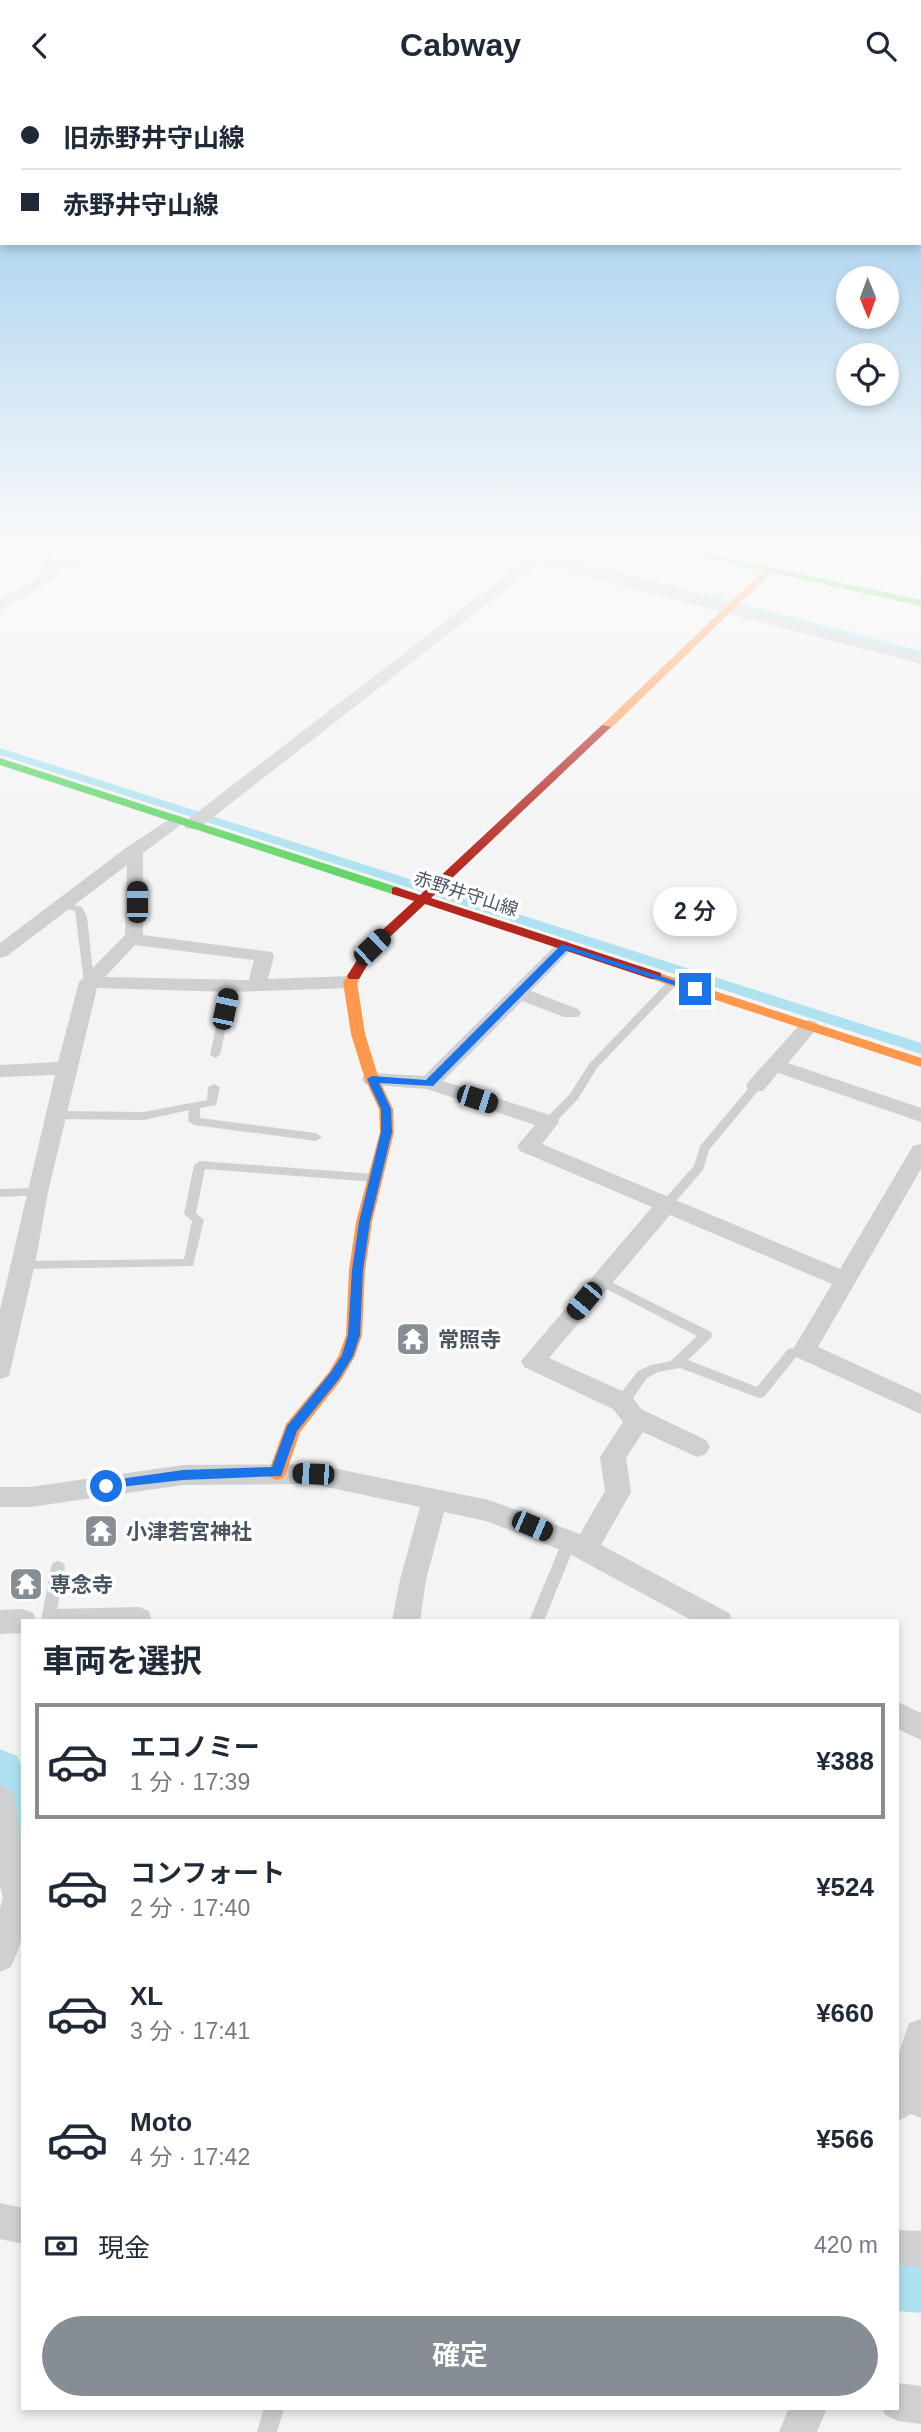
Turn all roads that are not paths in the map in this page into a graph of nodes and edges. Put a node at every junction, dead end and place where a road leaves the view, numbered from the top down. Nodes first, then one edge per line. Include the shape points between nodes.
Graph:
1 (405, 656) edge
2 (679, 656) edge
3 (0, 761) edge
4 (184, 822) junction
5 (133, 851) junction
6 (421, 900) junction
7 (62, 905) junction
8 (131, 939) junction
9 (566, 946) junction
10 (0, 952) edge
11 (89, 982) junction
12 (350, 982) junction
13 (673, 982) junction
14 (257, 984) junction
15 (230, 986) junction
16 (518, 993) junction
17 (571, 1013) dead end
18 (808, 1026) junction
19 (215, 1055) dead end
20 (921, 1063) edge
21 (774, 1065) junction
22 (67, 1068) junction
23 (0, 1071) edge
24 (372, 1079) junction
25 (429, 1083) junction
26 (756, 1086) joint
27 (214, 1087) dead end
28 (195, 1105) junction
29 (57, 1115) junction
30 (921, 1115) edge
31 (549, 1122) junction
32 (316, 1136) dead end
33 (921, 1151) edge
34 (375, 1178) junction
35 (37, 1192) junction
36 (0, 1193) edge
37 (666, 1205) junction
38 (23, 1265) junction
39 (844, 1280) junction
40 (601, 1281) junction
41 (1, 1344) edge
42 (804, 1350) junction
43 (679, 1362) junction
44 (0, 1370) edge
45 (921, 1405) edge
46 (630, 1410) junction
47 (697, 1447) dead end
48 (277, 1472) junction
49 (0, 1497) edge
50 (435, 1498) junction
51 (577, 1546) junction
52 (58, 1567) dead end
53 (48, 1619) edge
54 (406, 1619) edge
55 (537, 1619) edge
56 (715, 1619) edge
57 (21, 1621) edge
58 (0, 1622) edge
59 (0, 1799) edge
60 (21, 1899) edge
61 (0, 1956) edge
62 (921, 2035) edge
63 (904, 2098) edge
64 (0, 2221) edge
65 (21, 2226) edge
66 (899, 2248) edge
67 (921, 2249) edge
68 (899, 2402) edge
69 (921, 2405) edge
70 (273, 2410) edge
71 (807, 2410) edge
72 (267, 2432) edge
73 (798, 2432) edge

1 - 4 street
2 - 6 street
3 - 4 street, 赤野井守山線
4 - 5 street
4 - 6 street, 赤野井守山線
5 - 7 street
5 - 8 street via 137,902
6 - 9 street, 赤野井守山線
6 - 12 street via 372,947
7 - 10 street
7 - 11 lane via 79,909 82,917
8 - 11 street
8 - 14 street via 265,957
9 - 13 street, 赤野井守山線
9 - 16 street
11 - 15 street
11 - 22 street
12 - 14 street
12 - 24 street via 358,1034
13 - 18 street, 赤野井守山線
13 - 31 lane via 593,1066 574,1096
14 - 15 street
15 - 19 lane
16 - 17 street
16 - 25 street
18 - 20 street, 赤野井守山線
18 - 21 street
21 - 26 street
21 - 30 street
22 - 23 street
22 - 29 street
24 - 25 street
24 - 34 street via 386,1109 387,1132
25 - 31 street
26 - 37 lane
27 - 28 lane via 212,1102
28 - 29 lane via 144,1116
28 - 32 lane via 194,1121
29 - 35 street
31 - 37 street via 528,1146
33 - 39 street
34 - 38 lane via 200,1165 190,1214 198,1220 189,1263
34 - 48 street via 357,1270 354,1335 347,1356 292,1429
35 - 36 lane
35 - 38 street
37 - 39 street
37 - 40 street
38 - 41 street
39 - 42 street
40 - 43 lane via 706,1335
40 - 46 street via 533,1361
41 - 44 street
42 - 43 lane via 793,1352 759,1393
42 - 45 street
43 - 46 lane via 639,1376
46 - 47 street
46 - 51 street via 613,1457 618,1492
48 - 49 street via 183,1475 30,1497
48 - 50 street via 313,1474
50 - 51 street via 489,1511
50 - 54 street
51 - 55 lane
51 - 56 street
52 - 53 lane
57 - 58 street
59 - 60 street via 7,1856
60 - 61 street
62 - 63 street
64 - 65 street
66 - 67 street
68 - 69 street
70 - 72 lane
71 - 73 street

